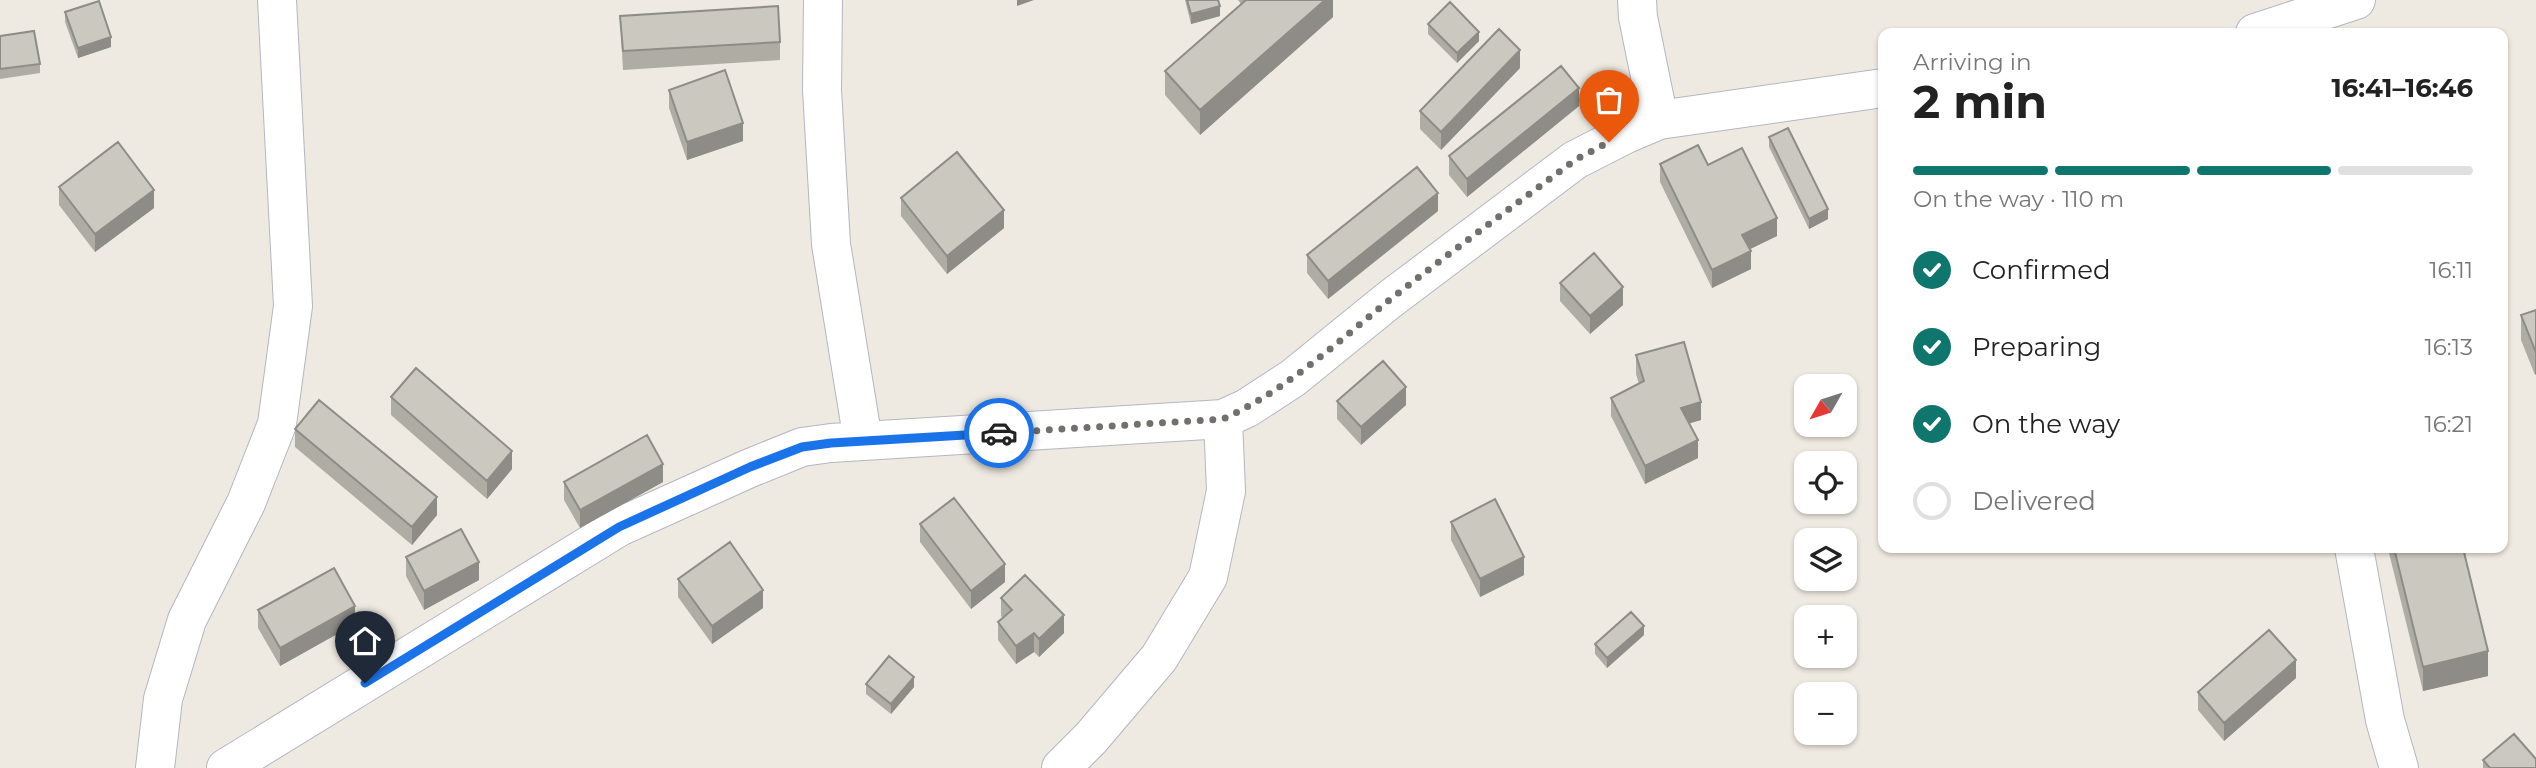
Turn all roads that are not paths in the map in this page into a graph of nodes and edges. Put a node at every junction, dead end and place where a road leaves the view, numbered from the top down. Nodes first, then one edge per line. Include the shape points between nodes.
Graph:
1 (277, 0) edge
2 (823, 0) edge
3 (1637, 0) edge
4 (2338, 3) edge
5 (2269, 28) edge
6 (1878, 89) edge
7 (1658, 120) junction
8 (1223, 419) junction
9 (863, 442) junction
10 (2355, 553) edge
11 (155, 768) edge
12 (226, 768) edge
13 (1061, 768) edge
14 (2399, 768) edge

1 - 11 street via 293,306 276,424 246,503 187,620 163,699
2 - 9 street via 822,90 831,244
3 - 7 street
4 - 5 street
6 - 7 street
7 - 8 street via 1575,160 1293,378
8 - 9 street
8 - 13 street via 1226,491 1208,577 1159,658
9 - 12 street via 802,447 619,527
10 - 14 street via 2385,720

